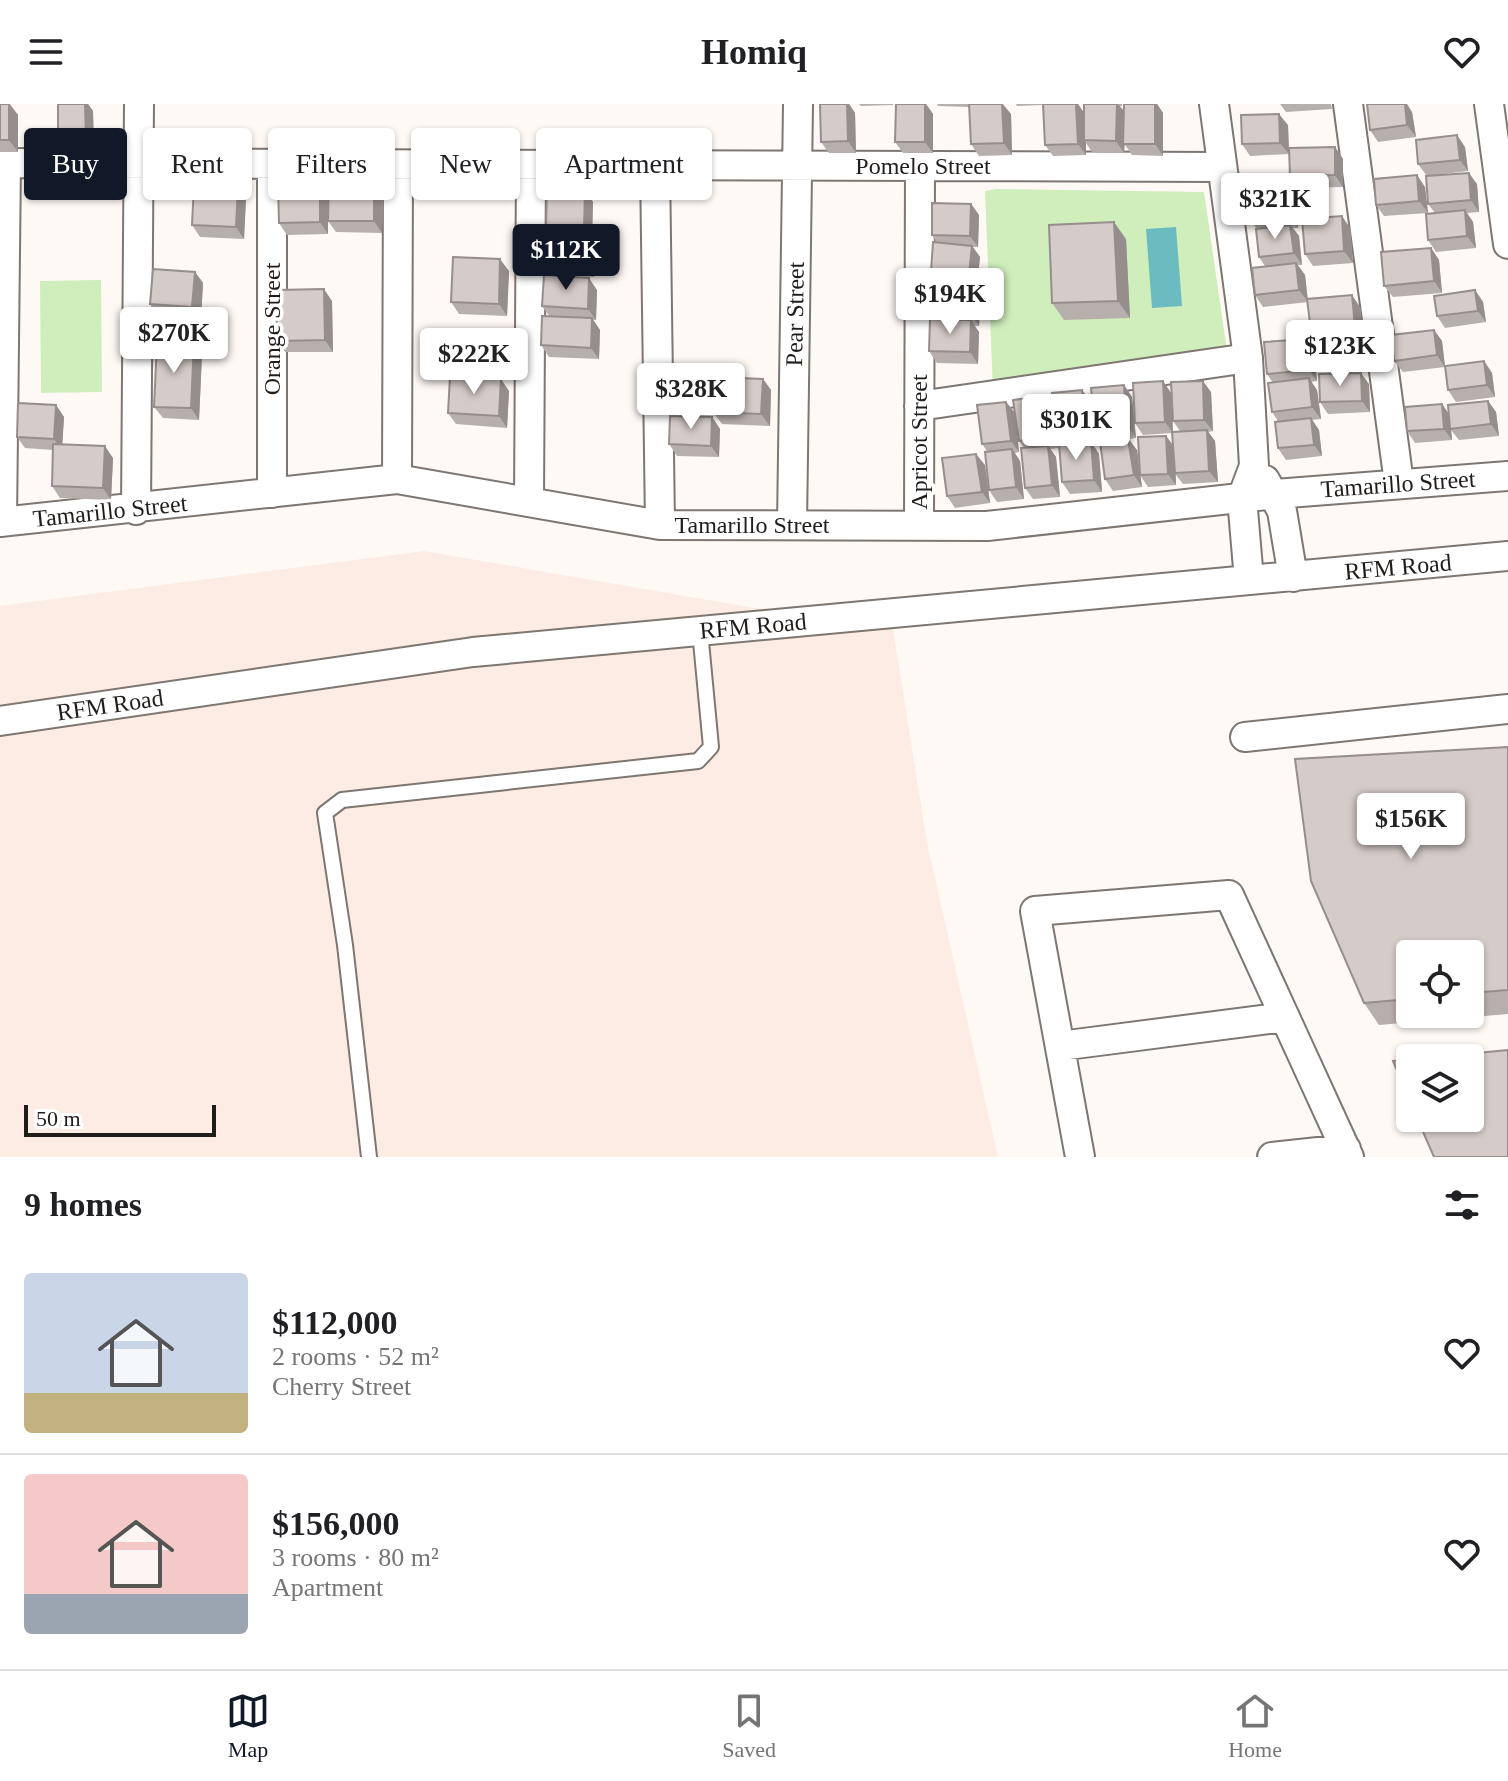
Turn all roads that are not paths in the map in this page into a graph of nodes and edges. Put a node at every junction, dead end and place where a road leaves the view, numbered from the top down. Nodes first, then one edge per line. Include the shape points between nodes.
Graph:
1 (139, 104) edge
2 (798, 104) edge
3 (1214, 104) edge
4 (1348, 104) edge
5 (1489, 104) edge
6 (3, 163) edge
7 (139, 165) junction
8 (268, 165) edge
9 (398, 165) joint
10 (531, 165) junction
11 (536, 165) edge
12 (712, 166) edge
13 (797, 166) junction
14 (920, 166) junction
15 (1222, 167) junction
16 (272, 200) edge
17 (655, 200) edge
18 (1508, 244) edge
19 (1248, 358) junction
20 (919, 406) junction
21 (1254, 466) junction
22 (1508, 476) edge
23 (397, 479) junction
24 (1399, 483) junction
25 (272, 493) junction
26 (1275, 494) junction
27 (1242, 498) junction
28 (529, 502) junction
29 (136, 510) junction
30 (1, 522) edge
31 (660, 525) junction
32 (792, 525) junction
33 (919, 525) junction
34 (1508, 556) edge
35 (1293, 577) junction
36 (1249, 580) junction
37 (700, 631) junction
38 (1508, 709) edge
39 (0, 721) edge
40 (1245, 737) dead end
41 (1285, 1017) junction
42 (1060, 1046) junction
43 (1348, 1153) edge
44 (369, 1157) edge
45 (1080, 1157) edge
46 (1272, 1157) edge

1 - 7 street
2 - 13 street, Pear Street
3 - 15 street
4 - 24 street
5 - 18 street
6 - 7 street, Pomelo Street
6 - 30 street
7 - 8 street, Pomelo Street
7 - 29 street
9 - 10 street, Pomelo Street
9 - 23 street
10 - 11 street, Pomelo Street
10 - 28 street
12 - 13 street, Pomelo Street
13 - 14 street, Pomelo Street
13 - 32 street, Pear Street
14 - 15 street, Pomelo Street
14 - 20 street, Apricot Street
15 - 19 street
16 - 25 street, Orange Street
17 - 31 street
19 - 20 street
19 - 21 street
20 - 33 street, Apricot Street
21 - 26 street
21 - 27 street
22 - 24 street, Tamarillo Street
23 - 25 street, Tamarillo Street
23 - 28 street, Tamarillo Street
24 - 26 street, Tamarillo Street
25 - 29 street, Tamarillo Street
26 - 27 street, Tamarillo Street
26 - 35 street
27 - 33 street, Tamarillo Street via 987,526
27 - 36 street
28 - 31 street, Tamarillo Street
29 - 30 street, Tamarillo Street
31 - 32 street, Tamarillo Street
32 - 33 street, Tamarillo Street
34 - 35 street, RFM Road
35 - 36 street, RFM Road
36 - 37 street, RFM Road
37 - 39 street, RFM Road via 473,652
37 - 44 lane via 711,747 698,761 342,800 325,813
38 - 40 street
41 - 42 street
41 - 42 street via 1229,895 1035,911
41 - 43 street
42 - 45 street
43 - 46 street

